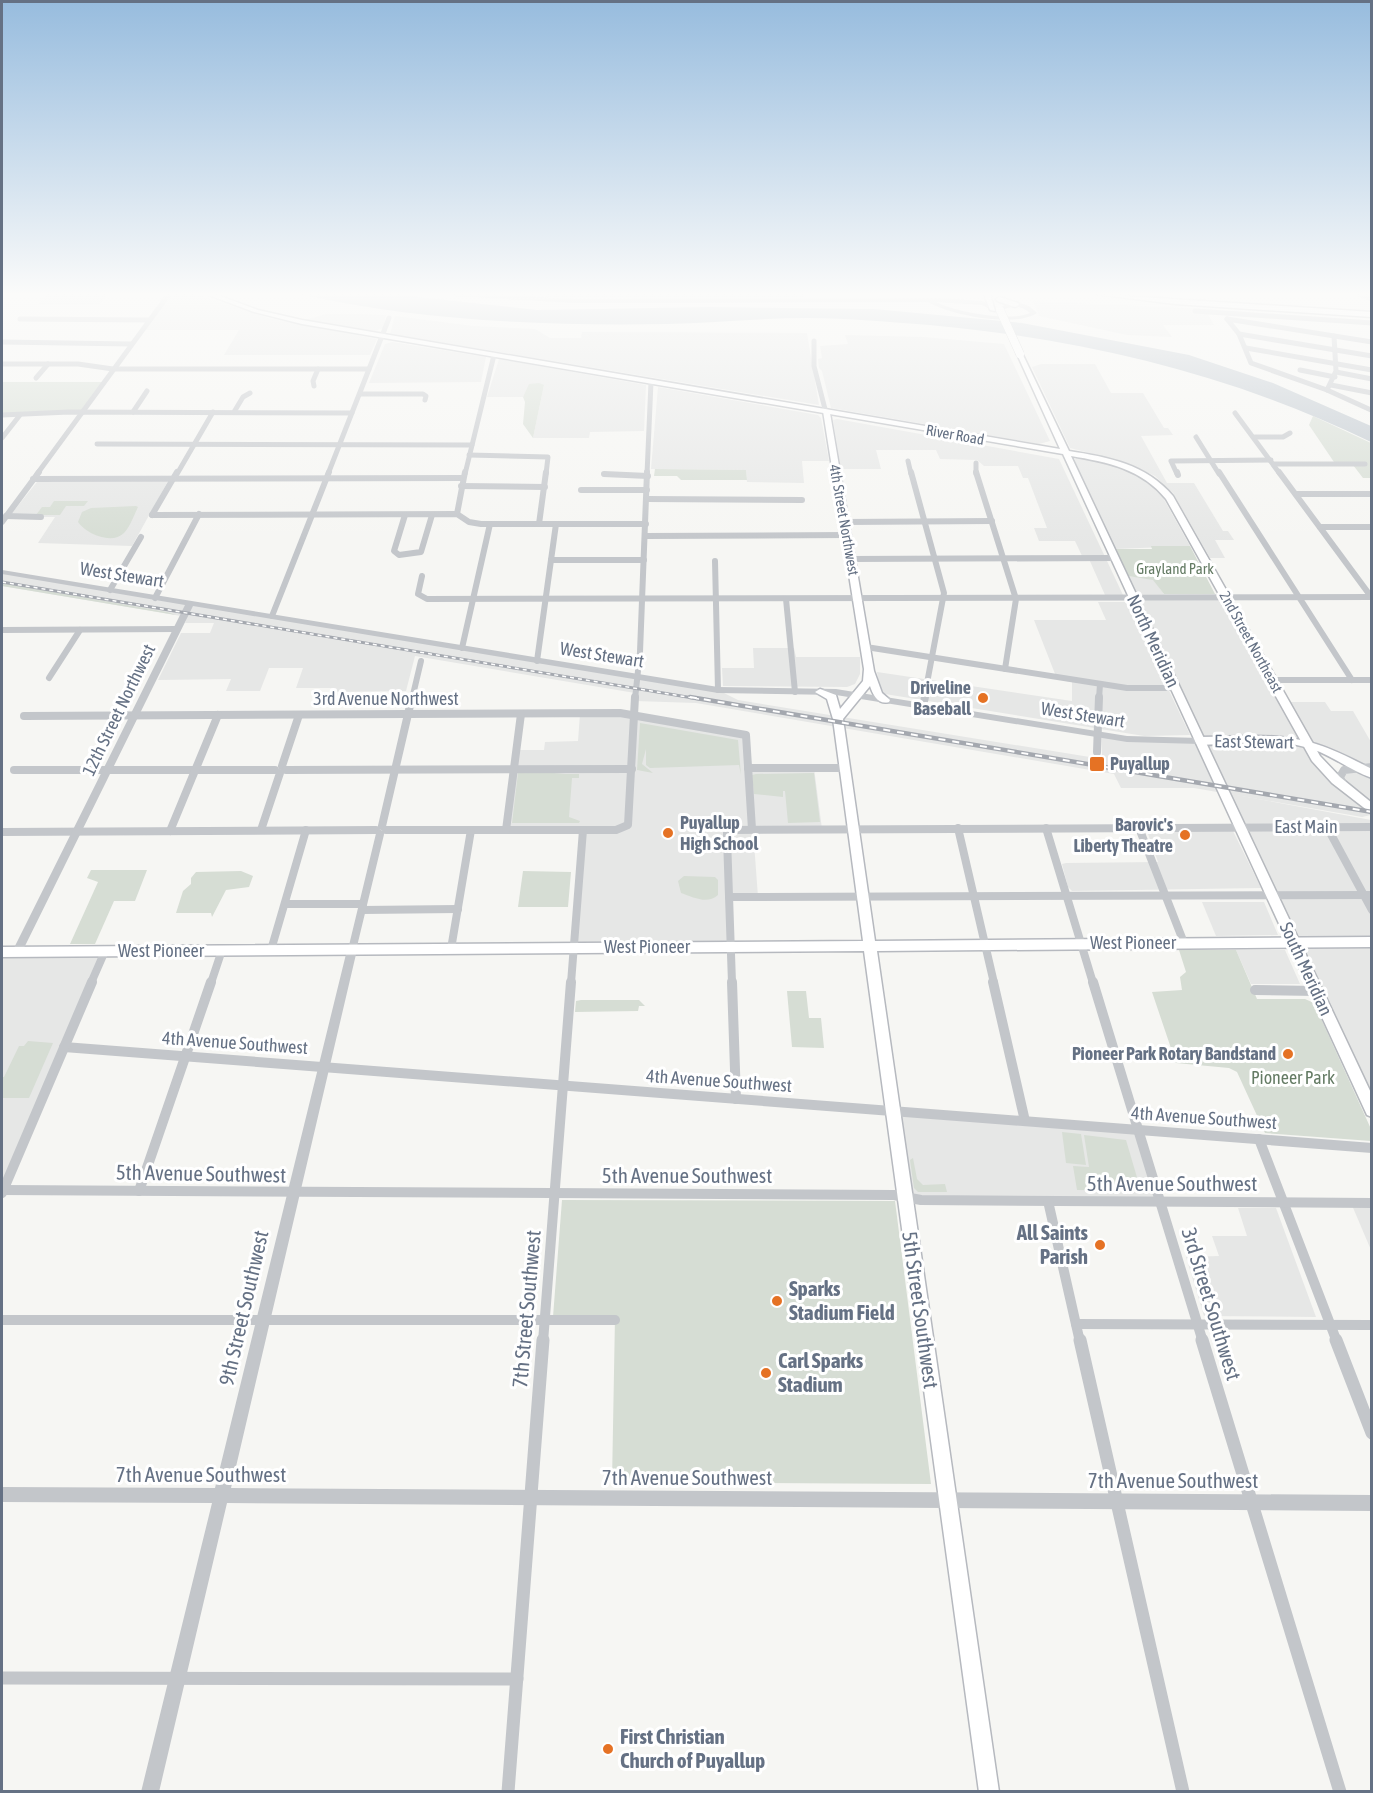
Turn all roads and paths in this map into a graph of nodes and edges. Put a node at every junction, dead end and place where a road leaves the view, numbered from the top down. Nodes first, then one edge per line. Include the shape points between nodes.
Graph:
1 (107, 378) edge
2 (314, 378) edge
3 (366, 378) edge
4 (488, 378) edge
5 (626, 378) edge
6 (818, 378) edge
7 (1025, 378) edge
8 (1031, 378) edge
9 (1294, 378) edge
10 (1333, 378) edge
11 (651, 382) junction
12 (314, 386) dead end
13 (1329, 388) junction
14 (147, 391) dead end
15 (250, 393) dead end
16 (1371, 393) edge
17 (360, 394) junction
18 (425, 400) dead end
19 (1371, 410) edge
20 (81, 412) junction
21 (133, 412) junction
22 (213, 412) junction
23 (234, 412) junction
24 (352, 412) junction
25 (826, 413) junction
26 (1235, 413) dead end
27 (2, 415) edge
28 (20, 415) junction
29 (1053, 433) junction
30 (1290, 433) dead end
31 (1196, 437) dead end
32 (2, 438) edge
33 (1255, 438) junction
34 (97, 444) dead end
35 (194, 444) junction
36 (339, 445) junction
37 (472, 445) junction
38 (1013, 445) junction
39 (1066, 454) junction
40 (469, 455) junction
41 (1093, 458) junction
42 (1210, 460) junction
43 (908, 461) dead end
44 (1273, 462) junction
45 (976, 463) dead end
46 (1365, 464) dead end
47 (1071, 465) junction
48 (604, 474) dead end
49 (1178, 475) dead end
50 (648, 476) junction
51 (173, 478) junction
52 (326, 478) junction
53 (463, 478) junction
54 (33, 479) junction
55 (461, 486) junction
56 (545, 487) junction
57 (581, 490) dead end
58 (647, 490) junction
59 (1296, 494) junction
60 (1371, 494) edge
61 (647, 499) junction
62 (802, 500) dead end
63 (198, 514) junction
64 (312, 514) junction
65 (432, 514) junction
66 (457, 514) junction
67 (405, 515) junction
68 (41, 517) dead end
69 (3, 519) edge
70 (924, 521) junction
71 (993, 521) junction
72 (845, 522) junction
73 (490, 524) junction
74 (539, 524) junction
75 (556, 524) junction
76 (646, 524) junction
77 (1320, 527) junction
78 (1371, 527) edge
79 (645, 536) junction
80 (847, 536) junction
81 (141, 537) dead end
82 (1115, 558) junction
83 (851, 559) junction
84 (934, 559) junction
85 (1005, 559) junction
86 (551, 560) junction
87 (644, 560) junction
88 (715, 561) dead end
89 (2, 572) edge
90 (422, 576) dead end
91 (110, 590) junction
92 (154, 598) junction
93 (1133, 598) junction
94 (1226, 598) junction
95 (1299, 598) junction
96 (1371, 598) edge
97 (473, 599) junction
98 (1016, 599) junction
99 (545, 600) junction
100 (643, 600) junction
101 (716, 600) junction
102 (786, 600) junction
103 (858, 600) junction
104 (943, 600) junction
105 (190, 603) junction
106 (272, 616) junction
107 (177, 629) junction
108 (2, 630) edge
109 (80, 630) junction
110 (866, 647) junction
111 (462, 648) junction
112 (932, 657) junction
113 (537, 660) junction
114 (421, 661) dead end
115 (869, 669) junction
116 (1005, 669) junction
117 (50, 678) dead end
118 (638, 678) junction
119 (1272, 680) junction
120 (1352, 680) junction
121 (1371, 680) edge
122 (1100, 684) junction
123 (1175, 688) junction
124 (718, 690) junction
125 (795, 692) junction
126 (820, 692) junction
127 (856, 695) junction
128 (885, 700) junction
129 (923, 706) junction
130 (409, 714) junction
131 (521, 714) junction
132 (134, 715) junction
133 (218, 715) junction
134 (299, 715) junction
135 (633, 715) junction
136 (24, 716) dead end
137 (838, 719) junction
138 (1098, 734) junction
139 (746, 735) joint
140 (1200, 741) junction
141 (1308, 744) junction
142 (1097, 752) dead end
143 (1359, 767) junction
144 (1371, 767) edge
145 (514, 768) junction
146 (748, 768) junction
147 (845, 768) junction
148 (396, 769) junction
149 (632, 769) junction
150 (195, 770) junction
151 (281, 770) junction
152 (14, 771) dead end
153 (106, 771) junction
154 (1371, 774) edge
155 (1344, 787) junction
156 (1371, 810) edge
157 (1240, 827) junction
158 (1327, 827) junction
159 (1371, 827) edge
160 (958, 828) junction
161 (1046, 828) junction
162 (1139, 828) junction
163 (752, 829) junction
164 (853, 829) junction
165 (261, 830) junction
166 (306, 830) junction
167 (381, 830) junction
168 (471, 830) junction
169 (506, 830) junction
170 (584, 830) junction
171 (77, 831) junction
172 (170, 831) junction
173 (2, 832) edge
174 (1165, 895) junction
175 (1271, 895) junction
176 (1367, 895) edge
177 (973, 896) junction
178 (1067, 896) junction
179 (729, 897) junction
180 (863, 897) junction
181 (286, 904) junction
182 (362, 907) junction
183 (458, 909) junction
184 (1371, 910) edge
185 (1371, 942) edge
186 (1184, 943) junction
187 (1293, 943) junction
188 (984, 944) junction
189 (1081, 944) junction
190 (870, 945) junction
191 (732, 946) junction
192 (574, 948) junction
193 (451, 949) junction
194 (222, 950) junction
195 (271, 950) junction
196 (352, 950) junction
197 (105, 951) junction
198 (2, 952) edge
199 (17, 952) junction
200 (1255, 990) dead end
201 (1316, 991) junction
202 (64, 1047) junction
203 (185, 1056) junction
204 (324, 1067) junction
205 (565, 1085) junction
206 (736, 1099) junction
207 (892, 1111) junction
208 (1371, 1111) edge
209 (1025, 1121) junction
210 (1138, 1130) junction
211 (1259, 1139) junction
212 (1371, 1148) edge
213 (2, 1191) edge
214 (139, 1191) junction
215 (294, 1193) junction
216 (556, 1194) junction
217 (904, 1197) junction
218 (1047, 1201) junction
219 (1160, 1202) junction
220 (1283, 1202) junction
221 (1371, 1203) edge
222 (2, 1320) edge
223 (615, 1320) dead end
224 (263, 1321) junction
225 (545, 1321) junction
226 (1076, 1324) junction
227 (1197, 1325) junction
228 (1330, 1325) junction
229 (1371, 1325) edge
230 (1371, 1433) edge
231 (2, 1494) edge
232 (221, 1496) junction
233 (532, 1498) junction
234 (947, 1499) junction
235 (1116, 1502) junction
236 (1251, 1502) junction
237 (1371, 1503) edge
238 (178, 1676) junction
239 (2, 1678) edge
240 (517, 1679) junction
241 (150, 1791) edge
242 (508, 1791) edge
243 (989, 1791) edge
244 (1183, 1791) edge
245 (1340, 1791) edge

1 - 20 street
2 - 12 street
3 - 17 street
4 - 37 street
5 - 11 main road, River Road
6 - 25 street, 4th Street Northwest
7 - 29 main road, North Meridian
8 - 39 main road, North Meridian, bridge
9 - 13 street
10 - 13 street
11 - 25 main road, River Road
11 - 50 street
13 - 16 street
13 - 19 street
14 - 21 street
15 - 23 street
17 - 18 street via 423,394
17 - 24 street
20 - 21 street
20 - 28 street
20 - 54 street
21 - 22 street
22 - 23 street
22 - 35 street
23 - 24 street
24 - 36 street
25 - 38 main road, River Road
25 - 72 main road, 4th Street Northwest
26 - 33 street
27 - 28 street
28 - 32 street
29 - 38 main road via 1051,445
29 - 39 main road, North Meridian
30 - 33 street
31 - 42 street
33 - 44 street
34 - 35 street
35 - 36 street
35 - 51 street
36 - 37 street
36 - 52 street
37 - 40 street
38 - 39 main road, River Road
39 - 41 main road, 2nd Street Northeast
39 - 47 main road, North Meridian
40 - 53 street
40 - 56 street via 548,457
41 - 47 main road via 1072,457
41 - 94 main road, 2nd Street Northeast via 1135,470 1164,490
42 - 44 street
42 - 49 street via 1171,461
42 - 95 street
43 - 70 street
44 - 46 street
44 - 59 street
45 - 71 street
47 - 82 main road, North Meridian
48 - 50 street
50 - 58 street
51 - 52 street
51 - 54 street
51 - 63 street via 152,514
52 - 53 street
52 - 64 street
53 - 55 street
54 - 69 street
55 - 56 street
55 - 66 street
56 - 74 street
57 - 58 street
58 - 61 street
59 - 60 street
59 - 77 street
61 - 62 street
61 - 76 street
63 - 64 street
63 - 92 street
64 - 67 street
64 - 106 street
65 - 66 street
65 - 67 street
65 - 67 street via 421,552 399,555 394,548
66 - 73 street via 469,522
68 - 69 street
70 - 71 street
70 - 72 street
70 - 84 street
71 - 85 street
72 - 80 main road, 4th Street Northwest
73 - 74 street
73 - 97 street
74 - 75 street
75 - 76 street
75 - 86 street
76 - 79 street
77 - 78 street
77 - 96 street
79 - 80 street
79 - 87 street
80 - 83 main road, 4th Street Northwest
81 - 91 street
82 - 85 street
82 - 93 main road, North Meridian
83 - 84 street
83 - 103 main road, 4th Street Northwest
84 - 85 street
84 - 104 street via 944,590
85 - 98 street
86 - 87 street
86 - 99 street
87 - 100 street
88 - 101 street
89 - 91 street, West Stewart
90 - 97 street via 420,598
91 - 92 street, West Stewart
92 - 105 street, West Stewart
93 - 94 street
93 - 98 street
93 - 123 main road, North Meridian
94 - 95 street
94 - 119 main road, 2nd Street Northeast
95 - 96 street
95 - 120 street
97 - 99 street
97 - 111 street
98 - 104 street
98 - 116 street
99 - 100 street
99 - 113 street
100 - 101 street
100 - 118 street
101 - 102 street
101 - 124 street
102 - 103 street
102 - 125 street
103 - 104 street
103 - 110 main road, 4th Street Northwest
104 - 112 street
105 - 106 street, West Stewart
105 - 107 street, 12th Street Northwest
106 - 111 street, West Stewart
107 - 109 street
107 - 132 street, 12th Street Northwest
108 - 109 street
109 - 117 street
110 - 112 street
110 - 115 main road, 4th Street Northwest
111 - 113 street, West Stewart
112 - 116 street
112 - 129 street
113 - 118 street, West Stewart
114 - 130 street, 9th Street Southwest
115 - 127 main road via 868,682
115 - 128 main road, 4th Street Northwest via 876,692
116 - 122 street
118 - 124 street, West Stewart
118 - 135 street
119 - 120 street
119 - 141 main road, 2nd Street Northeast
120 - 121 street
122 - 123 street
122 - 138 street
123 - 140 main road, North Meridian
124 - 125 street, West Stewart
125 - 126 street, West Stewart
126 - 127 street, West Stewart
126 - 137 main road, 5th Street Southwest via 832,697
127 - 128 street, West Stewart
127 - 137 main road
128 - 129 street, West Stewart
129 - 138 street, West Stewart
130 - 131 street, 3rd Avenue Northwest
130 - 134 street, 3rd Avenue Northwest
130 - 148 street, 9th Street Southwest
131 - 135 street, 3rd Avenue Northwest
131 - 145 street
132 - 133 street, 3rd Avenue Northwest
132 - 136 street, 3rd Avenue Northwest
132 - 153 street, 12th Street Northwest
133 - 134 street, 3rd Avenue Northwest
133 - 150 street
134 - 151 street
135 - 139 street, 3rd Avenue Northwest
135 - 149 street
137 - 147 main road, 5th Street Southwest
138 - 140 street, West Stewart via 1148,741
138 - 142 street
139 - 146 street
140 - 141 main road, East Stewart
140 - 157 main road, North Meridian
141 - 143 main road
141 - 155 main road, 2nd Street Northeast
143 - 144 street
143 - 154 main road
143 - 155 street via 1342,772
145 - 148 street
145 - 149 street
145 - 169 street
146 - 147 street
146 - 163 street
147 - 164 main road, 5th Street Southwest
148 - 151 street
148 - 167 street, 9th Street Southwest
149 - 170 street via 630,821 624,828
150 - 151 street
150 - 153 street
150 - 172 street
151 - 165 street
152 - 153 street
153 - 171 street, 12th Street Northwest
155 - 156 main road, 2nd Street Northeast
157 - 158 street, East Main
157 - 162 street, East Main
157 - 175 main road, South Meridian
158 - 159 street, East Main
158 - 176 street
160 - 161 street, East Main
160 - 164 street, East Main
160 - 177 street
161 - 162 street, East Main
161 - 178 street, 3rd Street Southwest
162 - 174 street
163 - 164 street, East Main
163 - 179 street, East Main via 735,829 727,835
164 - 180 main road, 5th Street Southwest
165 - 166 street
165 - 172 street
166 - 167 street
166 - 181 street
167 - 168 street
167 - 182 street, 9th Street Southwest
168 - 169 street
168 - 183 street
169 - 170 street
170 - 192 street, 7th Street Southwest
171 - 172 street
171 - 173 street
171 - 199 street, 12th Street Northwest
174 - 175 street
174 - 178 street
174 - 186 street
175 - 176 street
175 - 187 main road, South Meridian
176 - 184 street
177 - 178 street
177 - 180 street
177 - 188 street
178 - 189 street, 3rd Street Southwest
179 - 180 street
179 - 191 street
180 - 190 main road, 5th Street Southwest
181 - 182 street
181 - 195 street
182 - 183 street
182 - 196 street, 9th Street Southwest
183 - 193 street
185 - 187 main road, West Pioneer
186 - 187 main road, West Pioneer
186 - 189 main road, West Pioneer
187 - 201 main road, South Meridian
188 - 189 main road, West Pioneer
188 - 190 main road, West Pioneer
188 - 209 street
189 - 210 street, 3rd Street Southwest
190 - 191 main road, West Pioneer
190 - 207 main road, 5th Street Southwest
191 - 192 main road, West Pioneer
191 - 206 street
192 - 193 main road, West Pioneer
192 - 205 street, 7th Street Southwest
193 - 196 main road, West Pioneer
194 - 195 main road, West Pioneer
194 - 197 main road, West Pioneer
194 - 203 street
195 - 196 main road, West Pioneer
196 - 204 street, 9th Street Southwest
197 - 199 main road, West Pioneer
197 - 202 street
198 - 199 main road, West Pioneer
200 - 201 street
201 - 208 main road, South Meridian
202 - 203 street, 4th Avenue Southwest
202 - 213 street
203 - 204 street, 4th Avenue Southwest
203 - 214 street
204 - 205 street, 4th Avenue Southwest
204 - 215 street, 9th Street Southwest
205 - 206 street, 4th Avenue Southwest
205 - 216 street, 7th Street Southwest
206 - 207 street, 4th Avenue Southwest
207 - 209 street, 4th Avenue Southwest
207 - 217 main road, 5th Street Southwest
209 - 210 street, 4th Avenue Southwest
210 - 211 street, 4th Avenue Southwest
210 - 219 street, 3rd Street Southwest
211 - 212 street, 4th Avenue Southwest
211 - 220 street
213 - 214 street, 5th Avenue Southwest
214 - 215 street, 5th Avenue Southwest
215 - 216 street, 5th Avenue Southwest
215 - 224 street, 9th Street Southwest
216 - 217 street, 5th Avenue Southwest
216 - 225 street, 7th Street Southwest
217 - 218 street, 5th Avenue Southwest
217 - 234 main road, 5th Street Southwest
218 - 219 street, 5th Avenue Southwest
218 - 226 street
219 - 220 street, 5th Avenue Southwest
219 - 227 street, 3rd Street Southwest
220 - 221 street, 5th Avenue Southwest
220 - 228 street
222 - 224 street
223 - 225 street
224 - 225 street
224 - 232 street, 9th Street Southwest
225 - 233 street, 7th Street Southwest
226 - 227 street
226 - 235 street
227 - 228 street
227 - 236 street, 3rd Street Southwest
228 - 229 street
228 - 230 street
231 - 232 street, 7th Avenue Southwest
232 - 233 street, 7th Avenue Southwest
232 - 238 street, 9th Street Southwest
233 - 234 street, 7th Avenue Southwest
233 - 240 street, 7th Street Southwest
234 - 235 street, 7th Avenue Southwest
234 - 243 main road, 5th Street Southwest
235 - 236 street, 7th Avenue Southwest
235 - 244 street
236 - 237 street, 7th Avenue Southwest
236 - 245 street, 3rd Street Southwest
238 - 239 street
238 - 240 street
238 - 241 street, 9th Street Southwest
240 - 242 street, 7th Street Southwest

